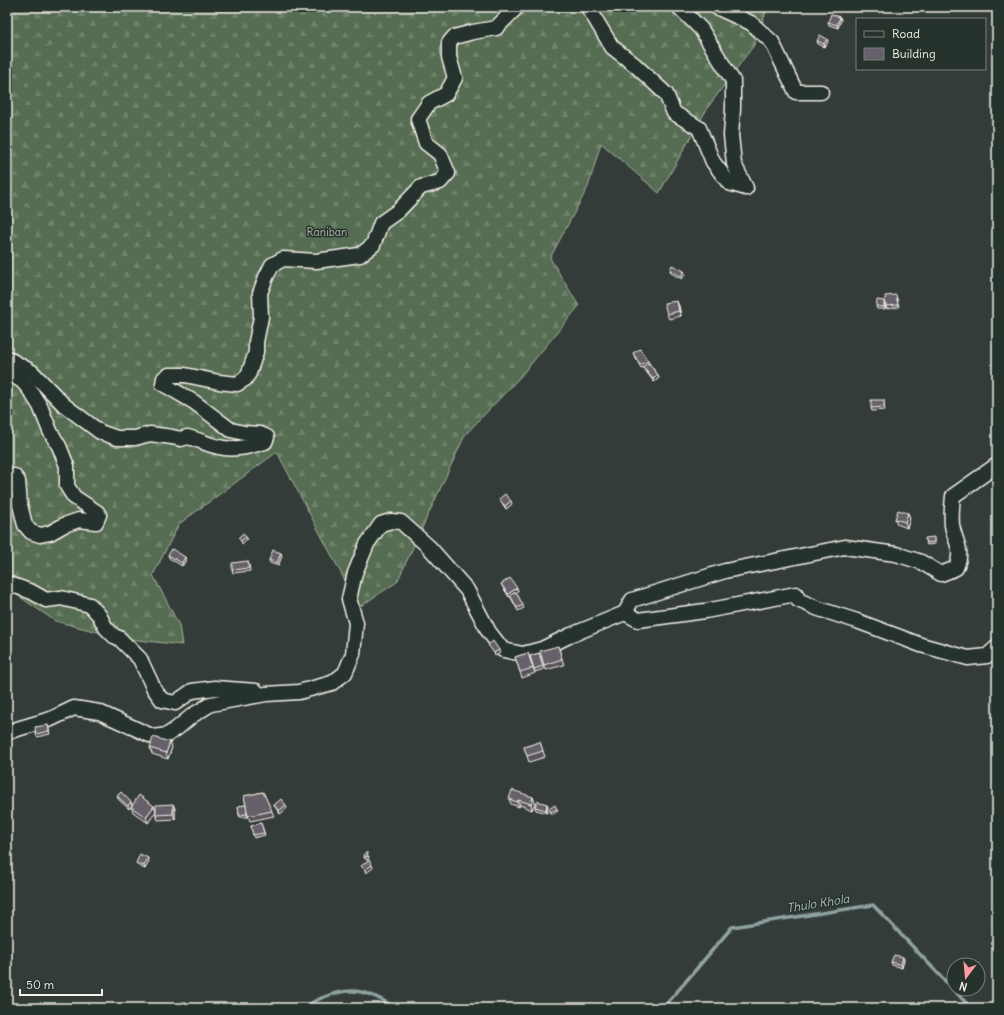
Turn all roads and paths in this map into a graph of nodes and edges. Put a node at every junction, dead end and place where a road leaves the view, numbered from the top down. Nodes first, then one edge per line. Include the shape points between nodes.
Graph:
1 (517, 7) edge
2 (588, 7) edge
3 (679, 7) edge
4 (716, 7) edge
5 (821, 92) dead end
6 (7, 358) edge
7 (7, 372) edge
8 (997, 465) edge
9 (7, 488) edge
10 (7, 583) edge
11 (625, 613) junction
12 (997, 647) edge
13 (266, 694) junction
14 (7, 732) edge

1 - 6 street via 496,28 454,37 449,43 449,57 455,78 446,94 429,103 418,118 426,143 440,154 448,173 440,182 421,188 398,212 381,223 373,244 360,255 316,261 283,259 272,265 260,293 261,317 256,352 245,379 237,384 184,376 169,375 164,378 162,384 194,402 231,430 260,434 267,437 265,442 235,449 221,448 187,437 181,439 150,434 135,438 117,438 100,432 64,405 32,372
2 - 3 street via 612,47 635,64 666,94 674,113 699,128 713,162 729,182 746,188 734,164 731,134 734,108 733,81 701,29
4 - 5 street via 751,23 772,42 796,92
7 - 9 street via 22,381 40,406 67,466 67,486 74,497 99,516 96,522 79,520 40,535 31,532 25,525 18,481 14,476
8 - 11 street via 953,496 952,526 960,551 959,560 956,568 941,574 922,562 896,554 845,547 725,571 694,580 632,600
10 - 13 street via 46,600 61,598 90,605 106,628 140,659 162,700 175,703 192,691 216,688 255,690
11 - 12 street via 638,620 796,594 798,600 819,609 942,652 968,658 987,656
11 - 13 street via 542,649 523,654 503,650 490,632 468,590 429,547 401,522 391,521 381,524 377,529 367,544 355,573 349,599 356,623 353,654 345,673 332,683 299,692
13 - 14 street via 211,704 176,730 167,735 154,737 99,712 74,708 51,719

